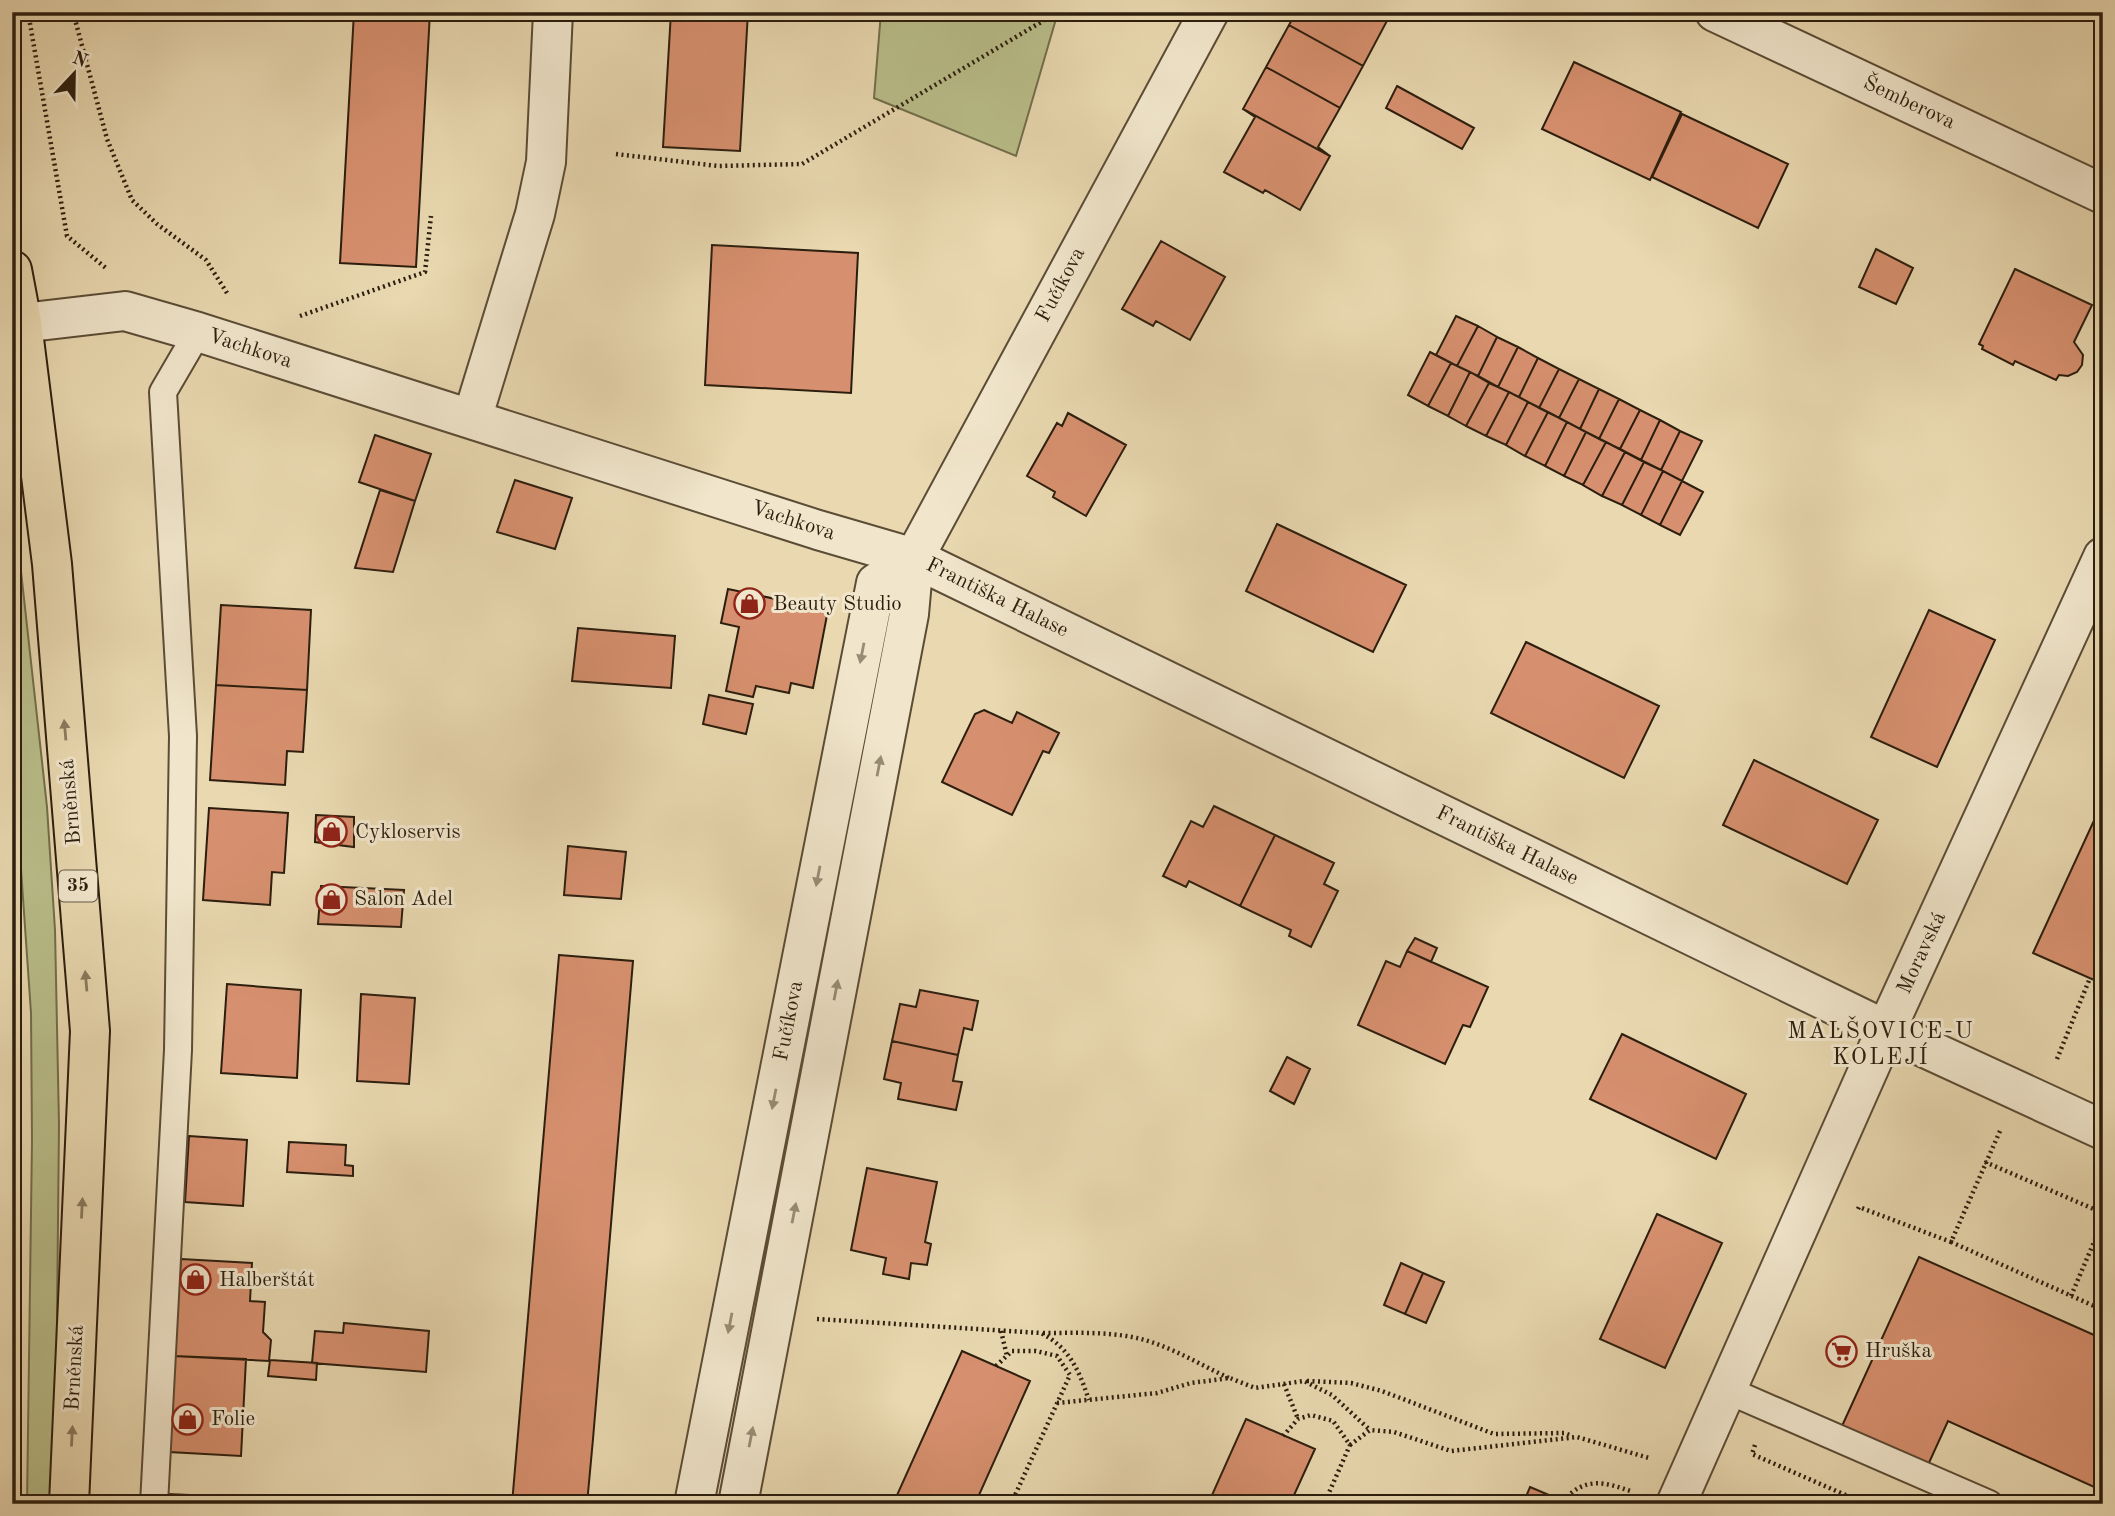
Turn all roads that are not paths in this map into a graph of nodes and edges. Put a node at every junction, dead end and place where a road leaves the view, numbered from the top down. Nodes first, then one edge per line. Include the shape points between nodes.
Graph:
1 (553, 12) edge
2 (1209, 12) edge
3 (1715, 12) edge
4 (2103, 194) edge
5 (12, 270) edge
6 (22, 323) junction
7 (198, 332) junction
8 (472, 419) junction
9 (2103, 556) edge
10 (914, 558) junction
11 (1886, 1030) junction
12 (2103, 1130) edge
13 (1727, 1390) junction
14 (1668, 1490) edge
15 (69, 1504) edge
16 (154, 1504) edge
17 (694, 1504) edge
18 (738, 1504) edge
19 (1989, 1504) edge

1 - 8 street via 546,162 535,215
2 - 10 street, Fučíkova
3 - 4 street, Šemberova
5 - 6 main road, Brněnská / 35
6 - 7 street, Vachkova via 125,312
15 -> 6 main road, Brněnská / 35 via 90,1031 52,564
7 - 8 street, Vachkova
7 - 16 lane via 163,392 183,736 178,1050
8 - 10 street, Vachkova
9 - 11 street, Moravská
10 - 11 street, Františka Halase
10 -> 17 street, Fučíkova via 876,583
18 -> 10 street, Fučíkova via 909,614
11 - 12 street, Františka Halase
11 - 13 street, Moravská
13 - 14 street, Moravská
13 - 19 lane

